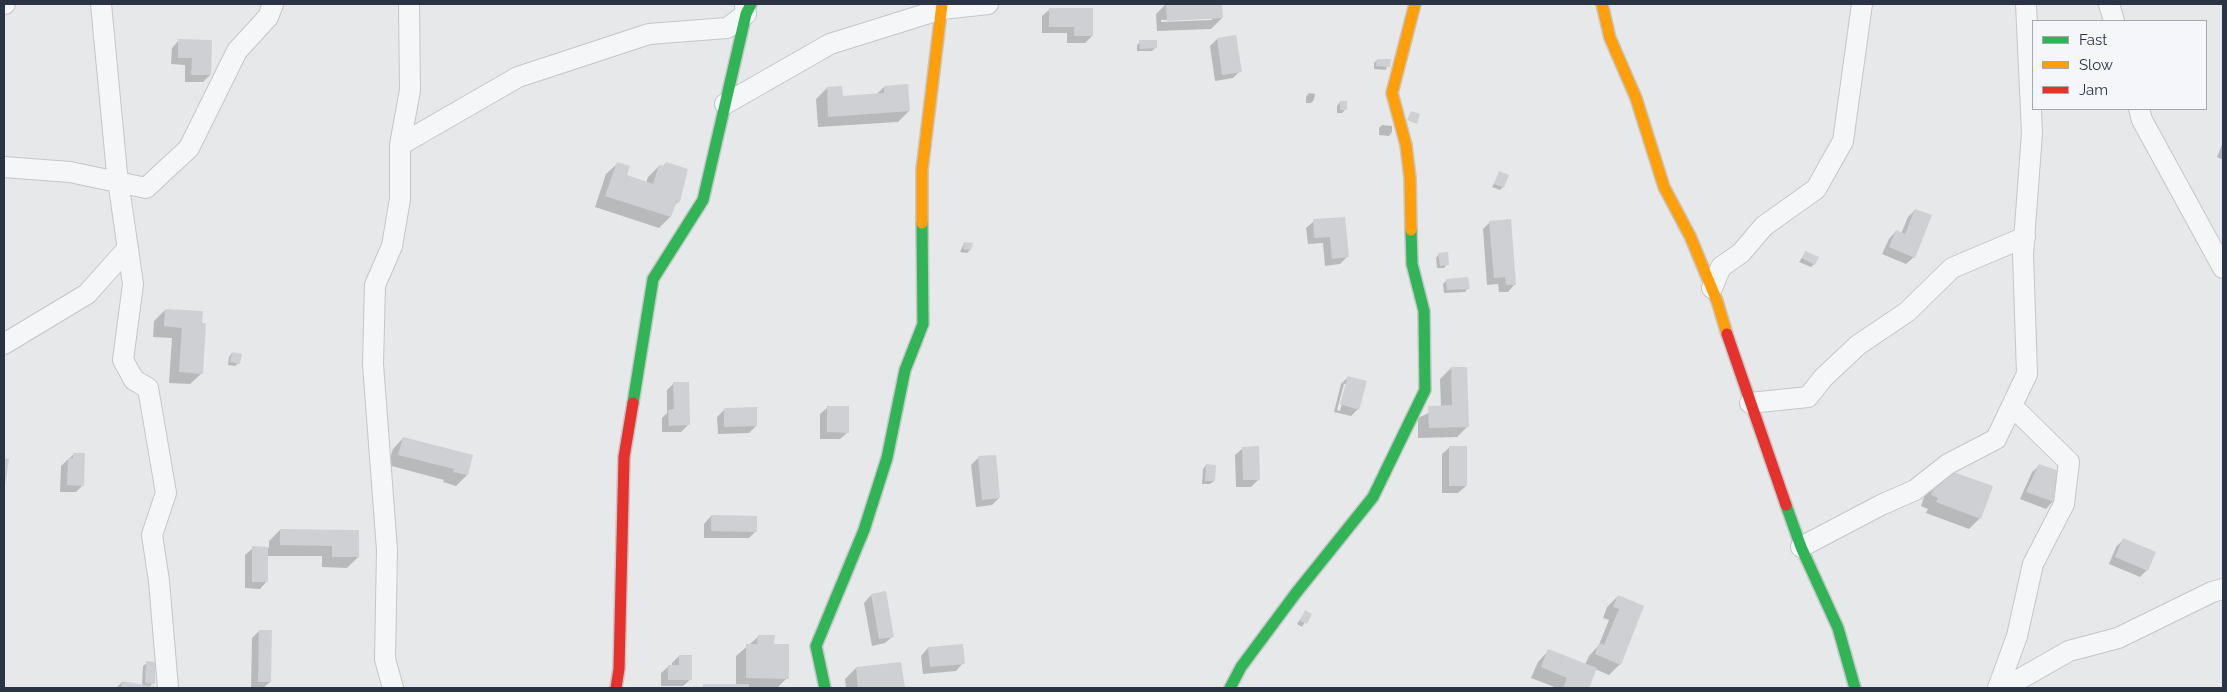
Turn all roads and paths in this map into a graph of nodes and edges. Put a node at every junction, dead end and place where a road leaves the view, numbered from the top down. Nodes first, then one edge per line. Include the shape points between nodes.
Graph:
1 (101, 4) edge
2 (273, 4) edge
3 (408, 4) edge
4 (988, 4) edge
5 (1415, 4) edge
6 (1602, 4) edge
7 (1862, 4) edge
8 (2026, 4) edge
9 (2109, 4) edge
10 (942, 6) edge
11 (747, 7) edge
12 (2114, 20) edge
13 (725, 104) junction
14 (2138, 110) edge
15 (400, 145) junction
16 (4, 167) edge
17 (119, 183) junction
18 (2025, 237) junction
19 (128, 248) junction
20 (2223, 268) edge
21 (1712, 288) junction
22 (4, 344) edge
23 (1750, 403) junction
24 (2012, 406) junction
25 (1802, 547) junction
26 (2223, 589) edge
27 (168, 688) edge
28 (393, 688) edge
29 (616, 688) edge
30 (825, 688) edge
31 (1230, 688) edge
32 (1855, 688) edge
33 (1998, 688) edge
34 (2004, 688) edge

1 - 17 street
2 - 17 street via 268,17 237,51 189,148 146,188
3 - 15 street via 410,90
4 - 10 street
5 - 31 street via 1392,93 1406,145 1410,178 1412,264 1424,311 1425,390 1373,497 1296,593 1241,667
6 - 21 street via 1610,38 1636,98 1664,187
7 - 21 street via 1843,141 1816,189 1764,226 1741,253 1721,267
8 - 18 street via 2032,133
9 - 12 street
10 - 13 street via 830,44
10 - 30 street via 922,170 924,324 905,370 887,458 864,530 816,646
11 - 13 street
11 - 15 street via 727,28 649,34 518,77
13 - 29 street via 703,200 653,278 624,457
14 - 20 street
15 - 28 street via 400,199 392,246 376,285 374,364 387,550 385,659
16 - 17 street via 70,172
17 - 19 street
18 - 23 street via 1952,268 1907,312 1858,345 1808,397
18 - 24 street via 2027,374
19 - 22 street via 87,294
19 - 27 street via 133,284 124,360 134,380 148,388 166,493 152,535
21 - 23 street
23 - 25 street
24 - 25 street via 1996,439 1948,464 1915,490
24 - 33 street via 2069,462 2064,504 2033,564 2017,636
25 - 32 street via 1838,628
26 - 34 street via 2118,638 2069,651

